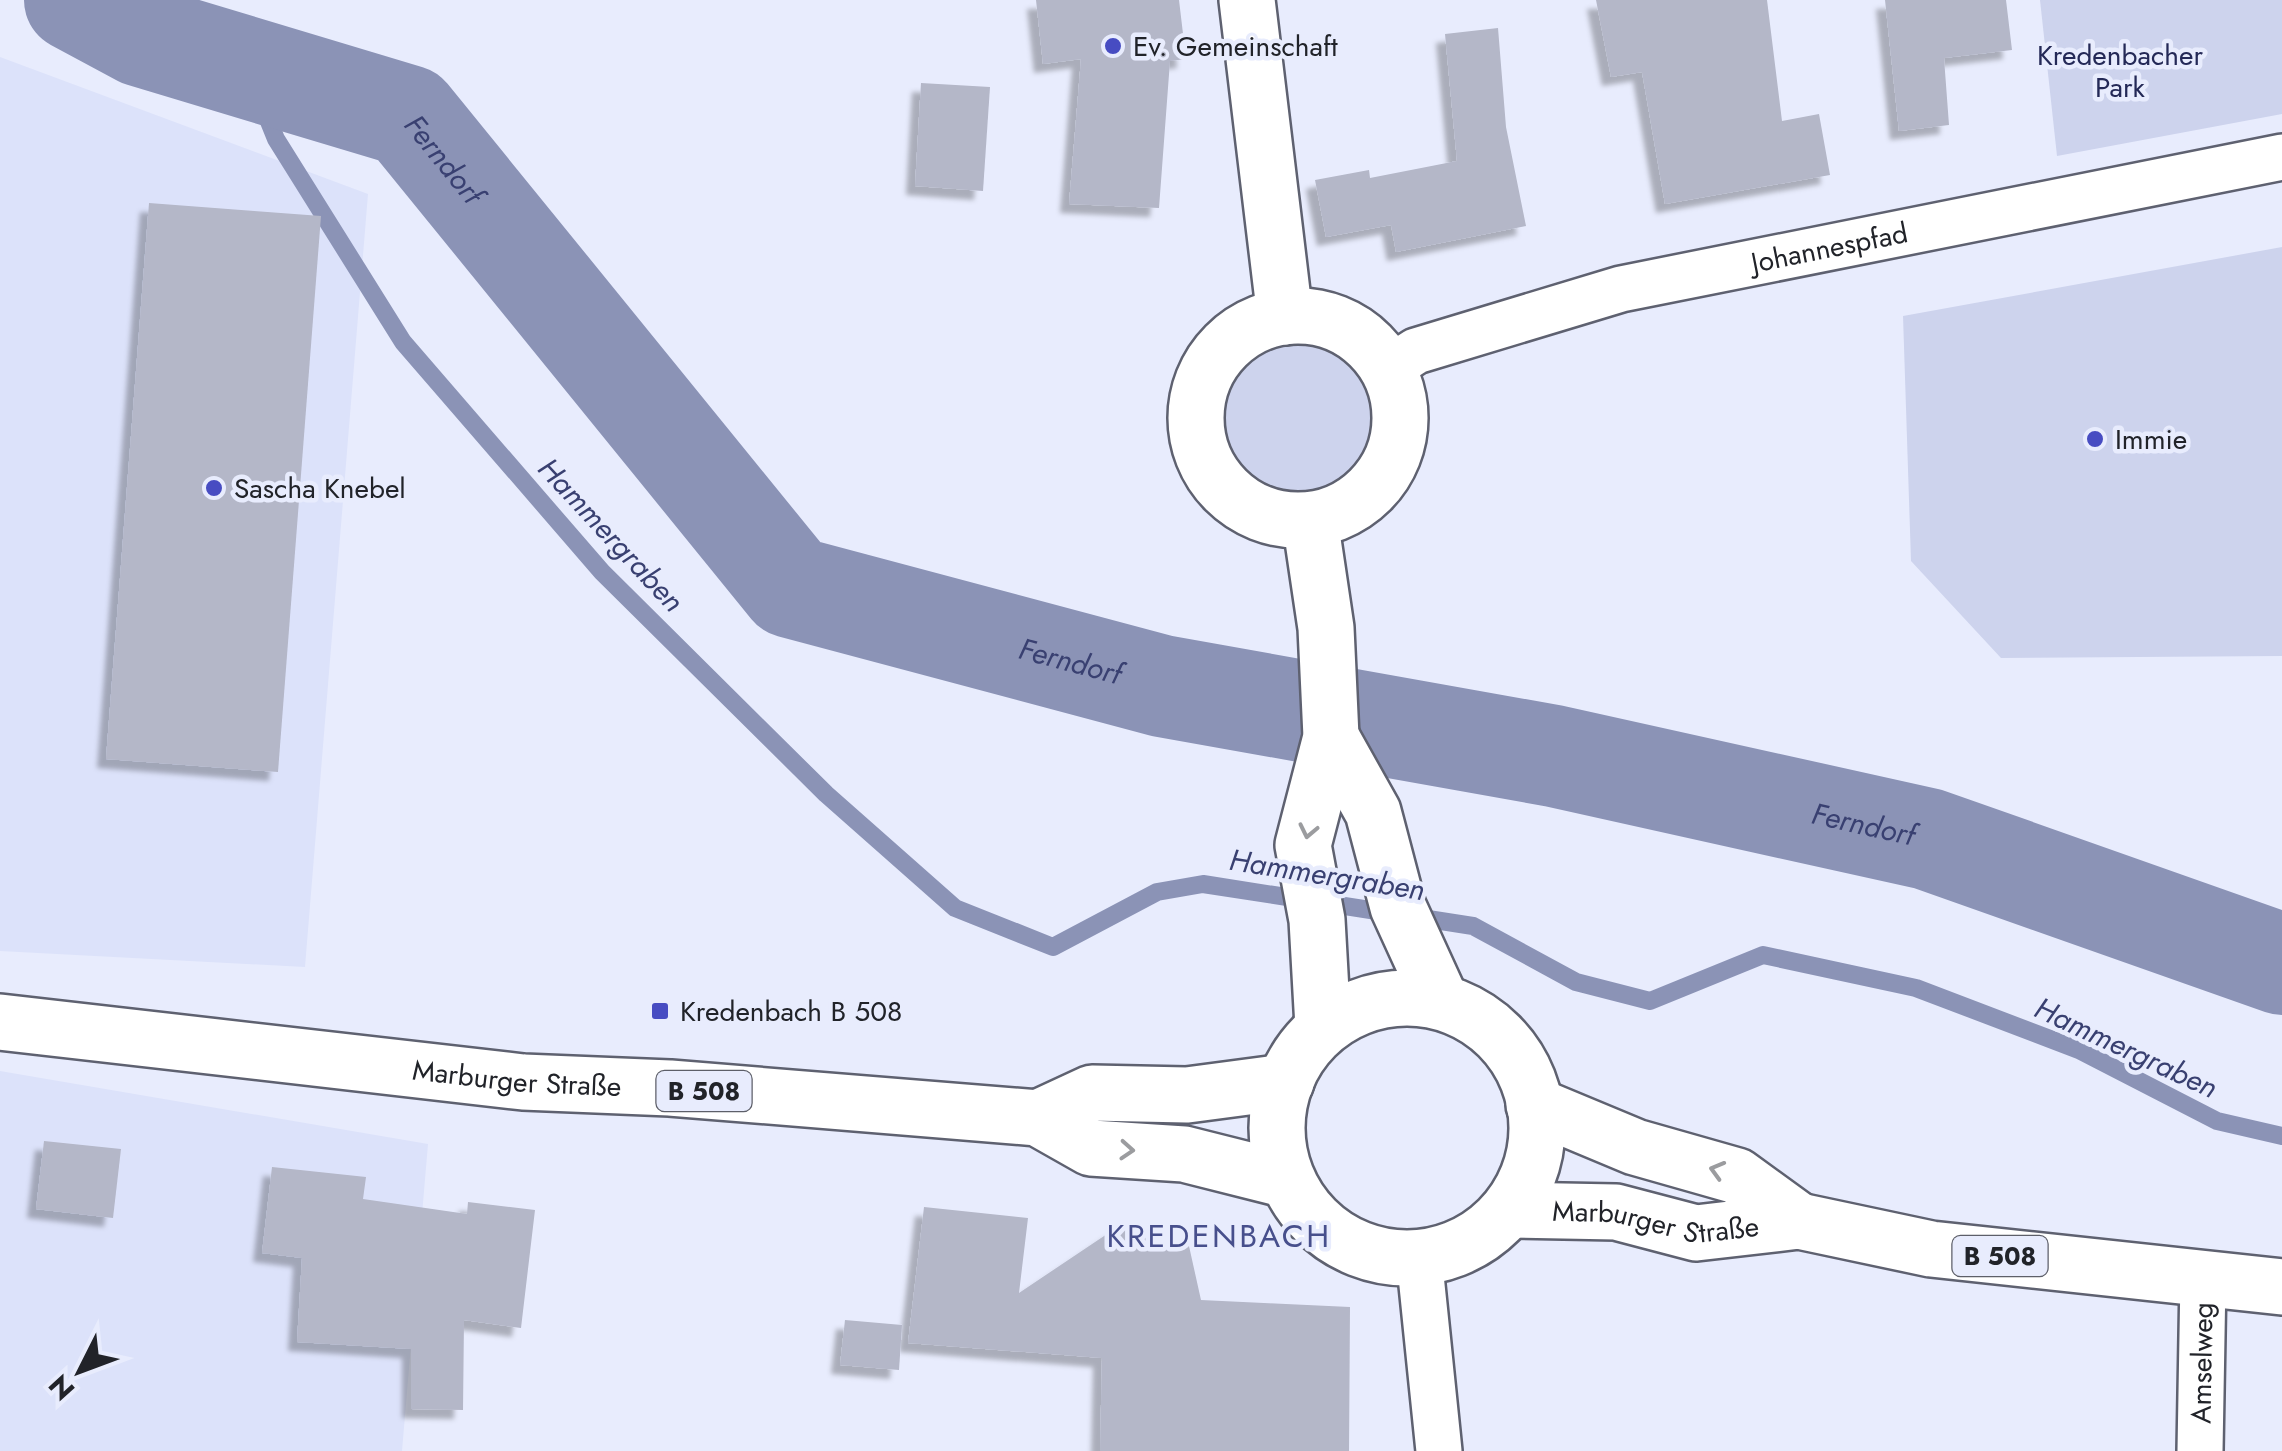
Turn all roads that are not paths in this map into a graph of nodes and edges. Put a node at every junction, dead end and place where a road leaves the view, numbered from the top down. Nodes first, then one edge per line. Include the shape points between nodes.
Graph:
1 (1247, 0) edge
2 (2282, 157) edge
3 (1285, 316) junction
4 (1388, 369) junction
5 (1310, 520) junction
6 (1331, 737) junction
7 (1441, 1001) junction
8 (0, 1022) edge
9 (1323, 1027) junction
10 (1286, 1082) junction
11 (1534, 1105) junction
12 (1038, 1118) junction
13 (1287, 1180) junction
14 (1510, 1210) junction
15 (1799, 1221) junction
16 (1419, 1256) junction
17 (2203, 1278) junction
18 (2282, 1286) edge
19 (1439, 1451) edge
20 (2200, 1451) edge

1 - 3 main road
2 - 4 street, Johannespfad via 1621,290 1416,351
3 - 4 main road via 1343,327
3 - 5 main road via 1241,333 1220,352 1204,375 1197,432 1203,458 1235,499 1280,520
4 - 5 main road via 1399,408 1388,466 1358,502
5 - 6 main road via 1326,628
6 - 7 main road via 1373,812 1398,907
6 -> 9 main road via 1304,844 1317,920
7 - 9 main road via 1386,1000 1359,1006
7 - 11 main road via 1478,1019 1510,1046
8 - 12 main road, Marburger Straße / B 508 via 523,1082
9 - 10 main road
10 - 12 main road, Marburger Straße / B 508 via 1188,1095 1092,1093
10 - 13 main road via 1277,1139
11 - 14 main road via 1538,1127 1530,1171
15 -> 11 main road, Marburger Straße / B 508 via 1736,1176 1635,1147
12 -> 13 main road, Marburger Straße / B 508 via 1091,1148 1184,1154
13 - 16 main road via 1311,1217 1347,1244 1389,1258
14 - 15 main road, Marburger Straße / B 508 via 1616,1212 1696,1234
14 - 16 main road via 1476,1240
15 - 17 main road, Marburger Straße / B 508 via 1931,1249
16 - 19 street
17 - 18 main road, Marburger Straße / B 508
17 - 20 street, Amselweg

